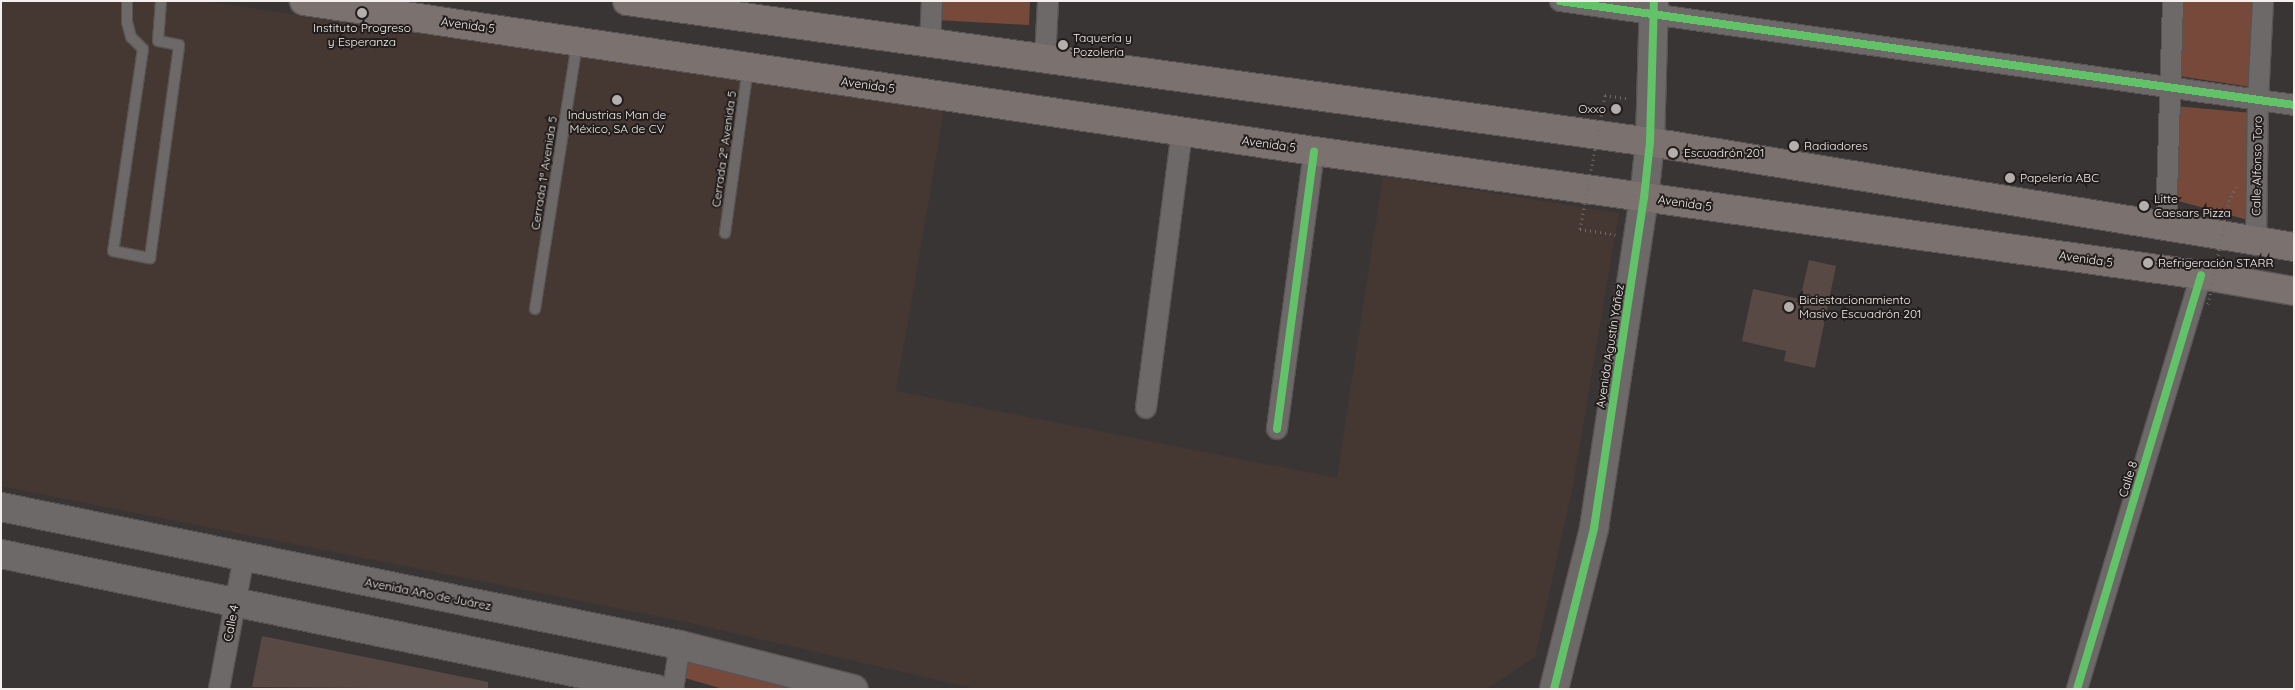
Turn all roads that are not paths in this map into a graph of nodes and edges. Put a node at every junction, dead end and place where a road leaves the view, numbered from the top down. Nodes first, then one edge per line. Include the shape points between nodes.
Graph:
1 (127, 1) edge
2 (162, 1) edge
3 (304, 1) edge
4 (627, 1) edge
5 (932, 1) edge
6 (1048, 1) edge
7 (1560, 1) edge
8 (2173, 1) edge
9 (2262, 1) edge
10 (345, 4) edge
11 (1654, 8) edge
12 (578, 41) junction
13 (930, 43) junction
14 (1045, 59) junction
15 (748, 68) junction
16 (2169, 88) junction
17 (2258, 100) junction
18 (2294, 105) edge
19 (1182, 131) junction
20 (1650, 142) junction
21 (1314, 151) junction
22 (1644, 198) junction
23 (2166, 226) junction
24 (725, 233) dead end
25 (2256, 241) junction
26 (2294, 247) edge
27 (2201, 275) junction
28 (2294, 291) edge
29 (535, 309) dead end
30 (1146, 408) dead end
31 (1277, 429) dead end
32 (1, 507) edge
33 (1, 554) edge
34 (244, 557) junction
35 (236, 602) junction
36 (680, 645) junction
37 (649, 688) edge
38 (219, 689) edge
39 (673, 689) edge
40 (852, 689) edge
41 (1554, 689) edge
42 (2077, 689) edge

1 - 2 lane via 131,37 143,48 113,251 150,258 179,45 158,41
3 - 10 main road, Avenida 5
4 - 13 main road
5 - 13 street
6 - 14 street
7 - 11 street
8 - 16 street
9 - 17 street, Calle Alfonso Toro
10 - 12 main road, Avenida 5
11 - 16 street
11 - 20 main road, Avenida Agustín Yáñez
12 - 15 main road, Avenida 5
12 - 29 lane, Cerrada 1ª Avenida 5
13 - 14 main road
14 - 20 main road
15 - 19 main road, Avenida 5
15 - 24 lane, Cerrada 2ª Avenida 5
16 - 17 street
16 - 23 street
17 - 18 street
17 - 25 street, Calle Alfonso Toro
19 - 21 main road, Avenida 5
19 - 30 street
20 - 22 main road, Avenida Agustín Yáñez
20 - 23 main road
21 - 22 main road, Avenida 5
21 - 31 street
22 - 27 main road, Avenida 5
22 - 41 main road, Avenida Agustín Yáñez via 1594,528
23 - 25 main road
25 - 26 main road
27 - 28 main road, Avenida 5
27 - 42 street, Calle 8
32 - 34 main road, Avenida Año de Juárez
33 - 35 main road
34 - 35 street, Calle 4
34 - 36 main road, Avenida Año de Juárez
35 - 37 main road
35 - 38 street, Calle 4
36 - 39 street
36 - 40 main road, Avenida Año de Juárez

